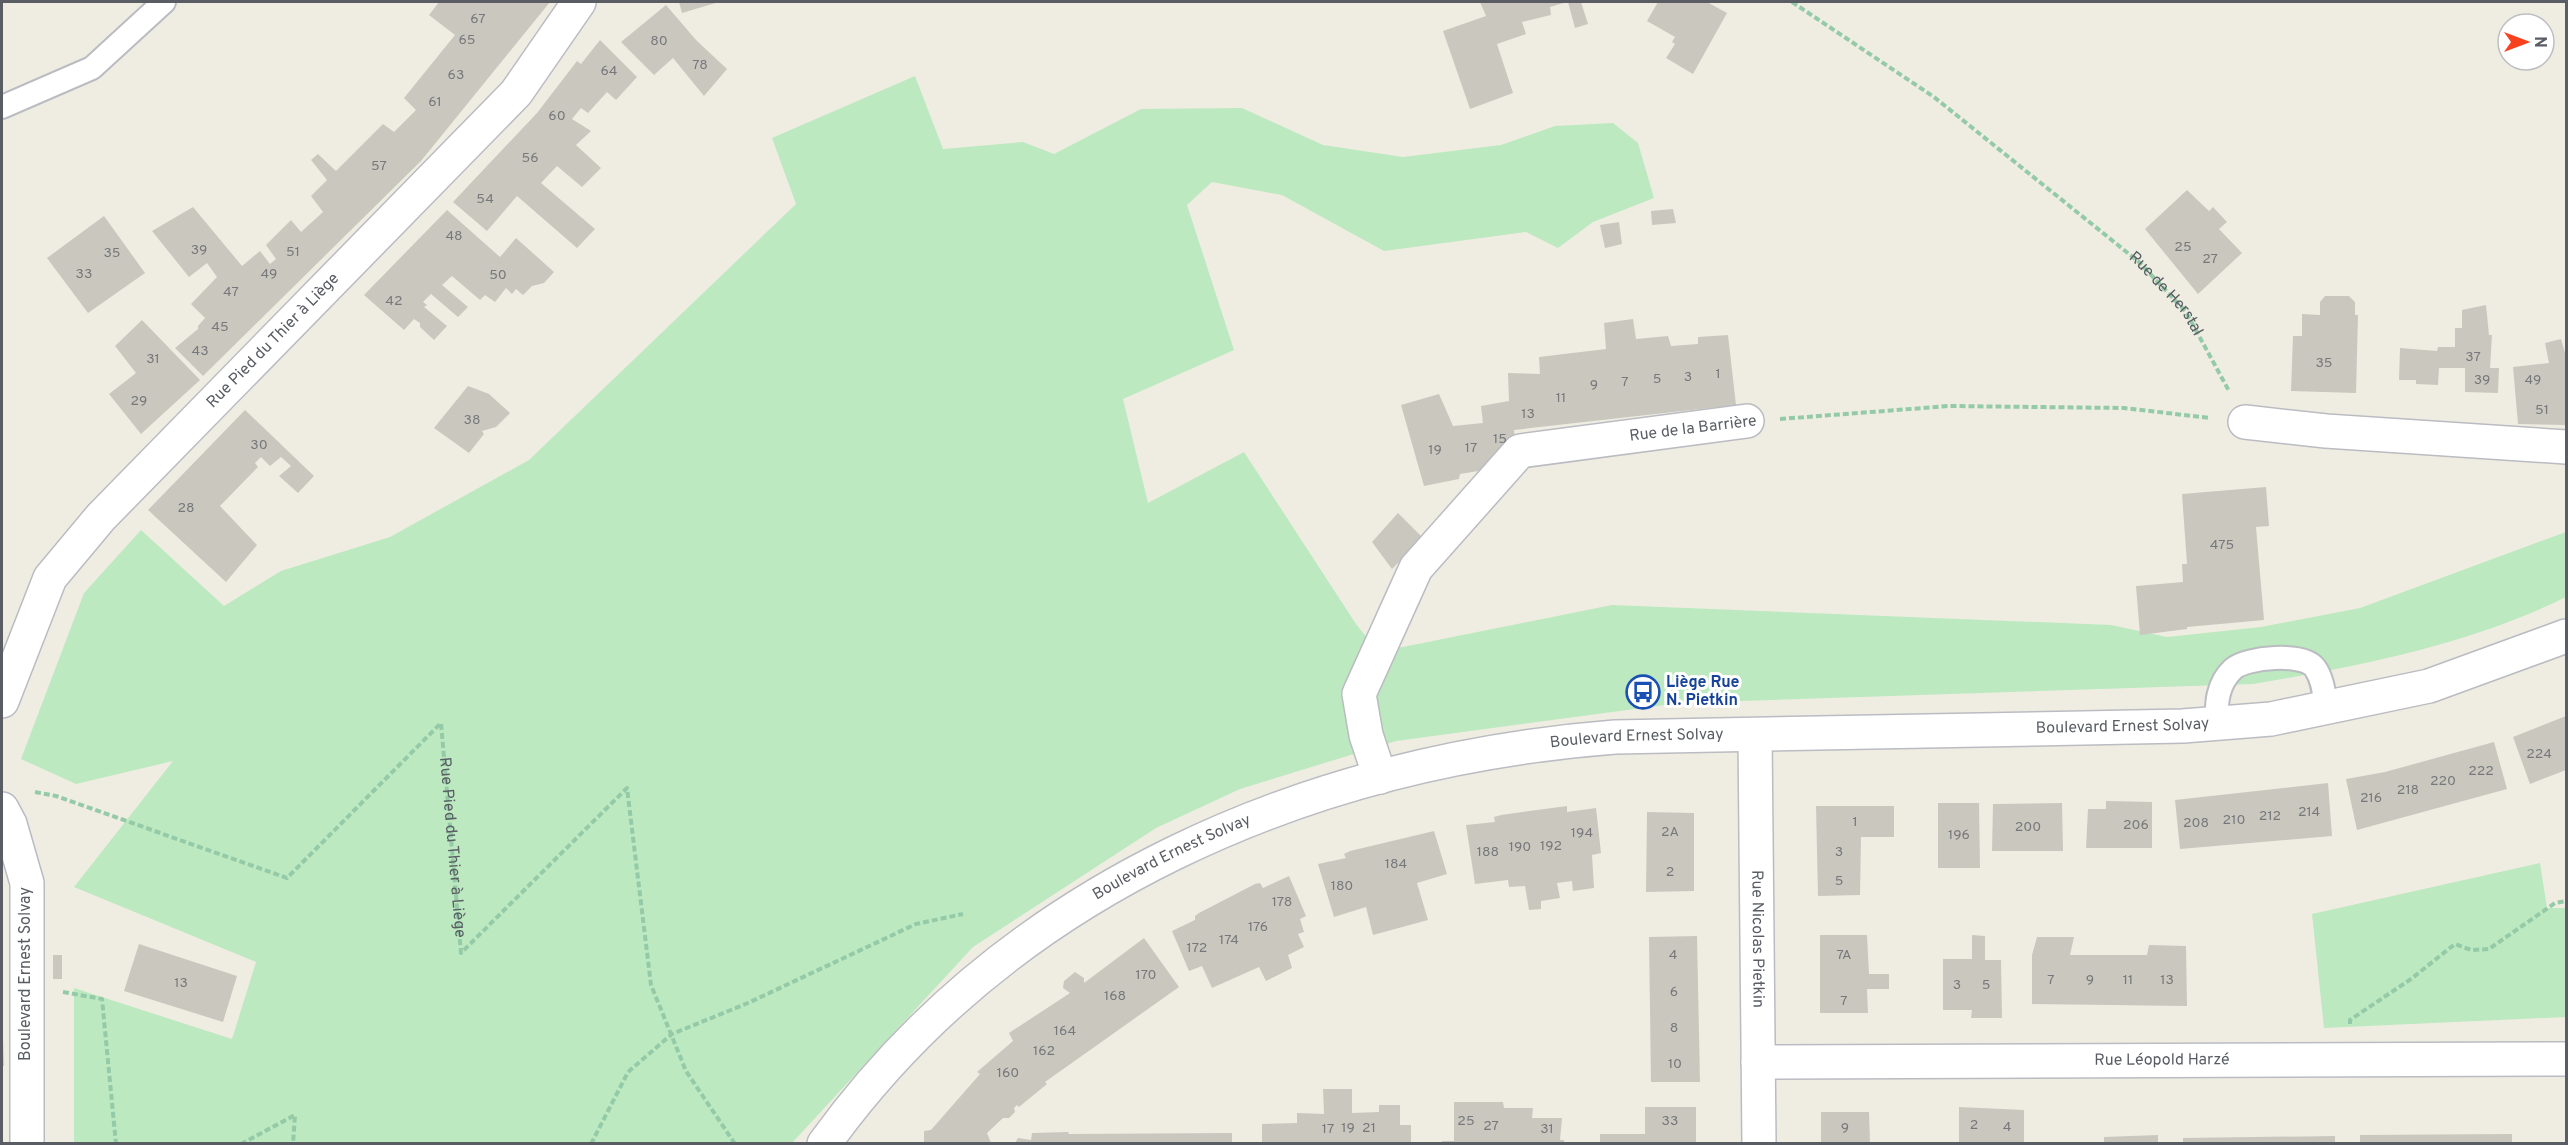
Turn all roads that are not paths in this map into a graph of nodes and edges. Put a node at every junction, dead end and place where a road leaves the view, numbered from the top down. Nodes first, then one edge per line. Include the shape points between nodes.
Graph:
1 (164, 2) edge
2 (579, 2) edge
3 (2, 106) edge
4 (1747, 421) road end
5 (2245, 422) road end
6 (2566, 447) edge
7 (12, 635) edge
8 (2566, 636) edge
9 (2, 701) edge
10 (2326, 707) junction
11 (2217, 724) junction
12 (1755, 735) junction
13 (1380, 777) junction
14 (2, 809) edge
15 (2566, 1059) edge
16 (1758, 1062) junction
17 (27, 1143) edge
18 (824, 1143) edge
19 (1759, 1143) edge

1 - 3 lane via 92,68
2 - 7 street, Rue Pied du Thier à Liège via 516,93 101,517 50,578
4 - 13 street, Rue de la Barrière via 1520,451 1416,568 1359,694 1366,735
5 - 6 street via 2326,432
7 - 9 street, Rue Pied du Thier à Liège
8 - 10 street, Boulevard Ernest Solvay via 2429,686
10 - 11 street, Boulevard Ernest Solvay via 2271,719
10 - 11 lane via 2320,677 2303,658 2248,662 2234,668 2222,682
11 - 12 street, Boulevard Ernest Solvay
12 - 13 street, Boulevard Ernest Solvay via 1557,742 1461,757
12 - 16 street, Rue Nicolas Pietkin
13 - 18 street, Boulevard Ernest Solvay via 1226,828 1156,860 1076,908 990,970 921,1031 850,1107
14 - 17 street, Boulevard Ernest Solvay via 27,883
15 - 16 street, Rue Léopold Harzé
16 - 19 street, Rue Nicolas Pietkin

